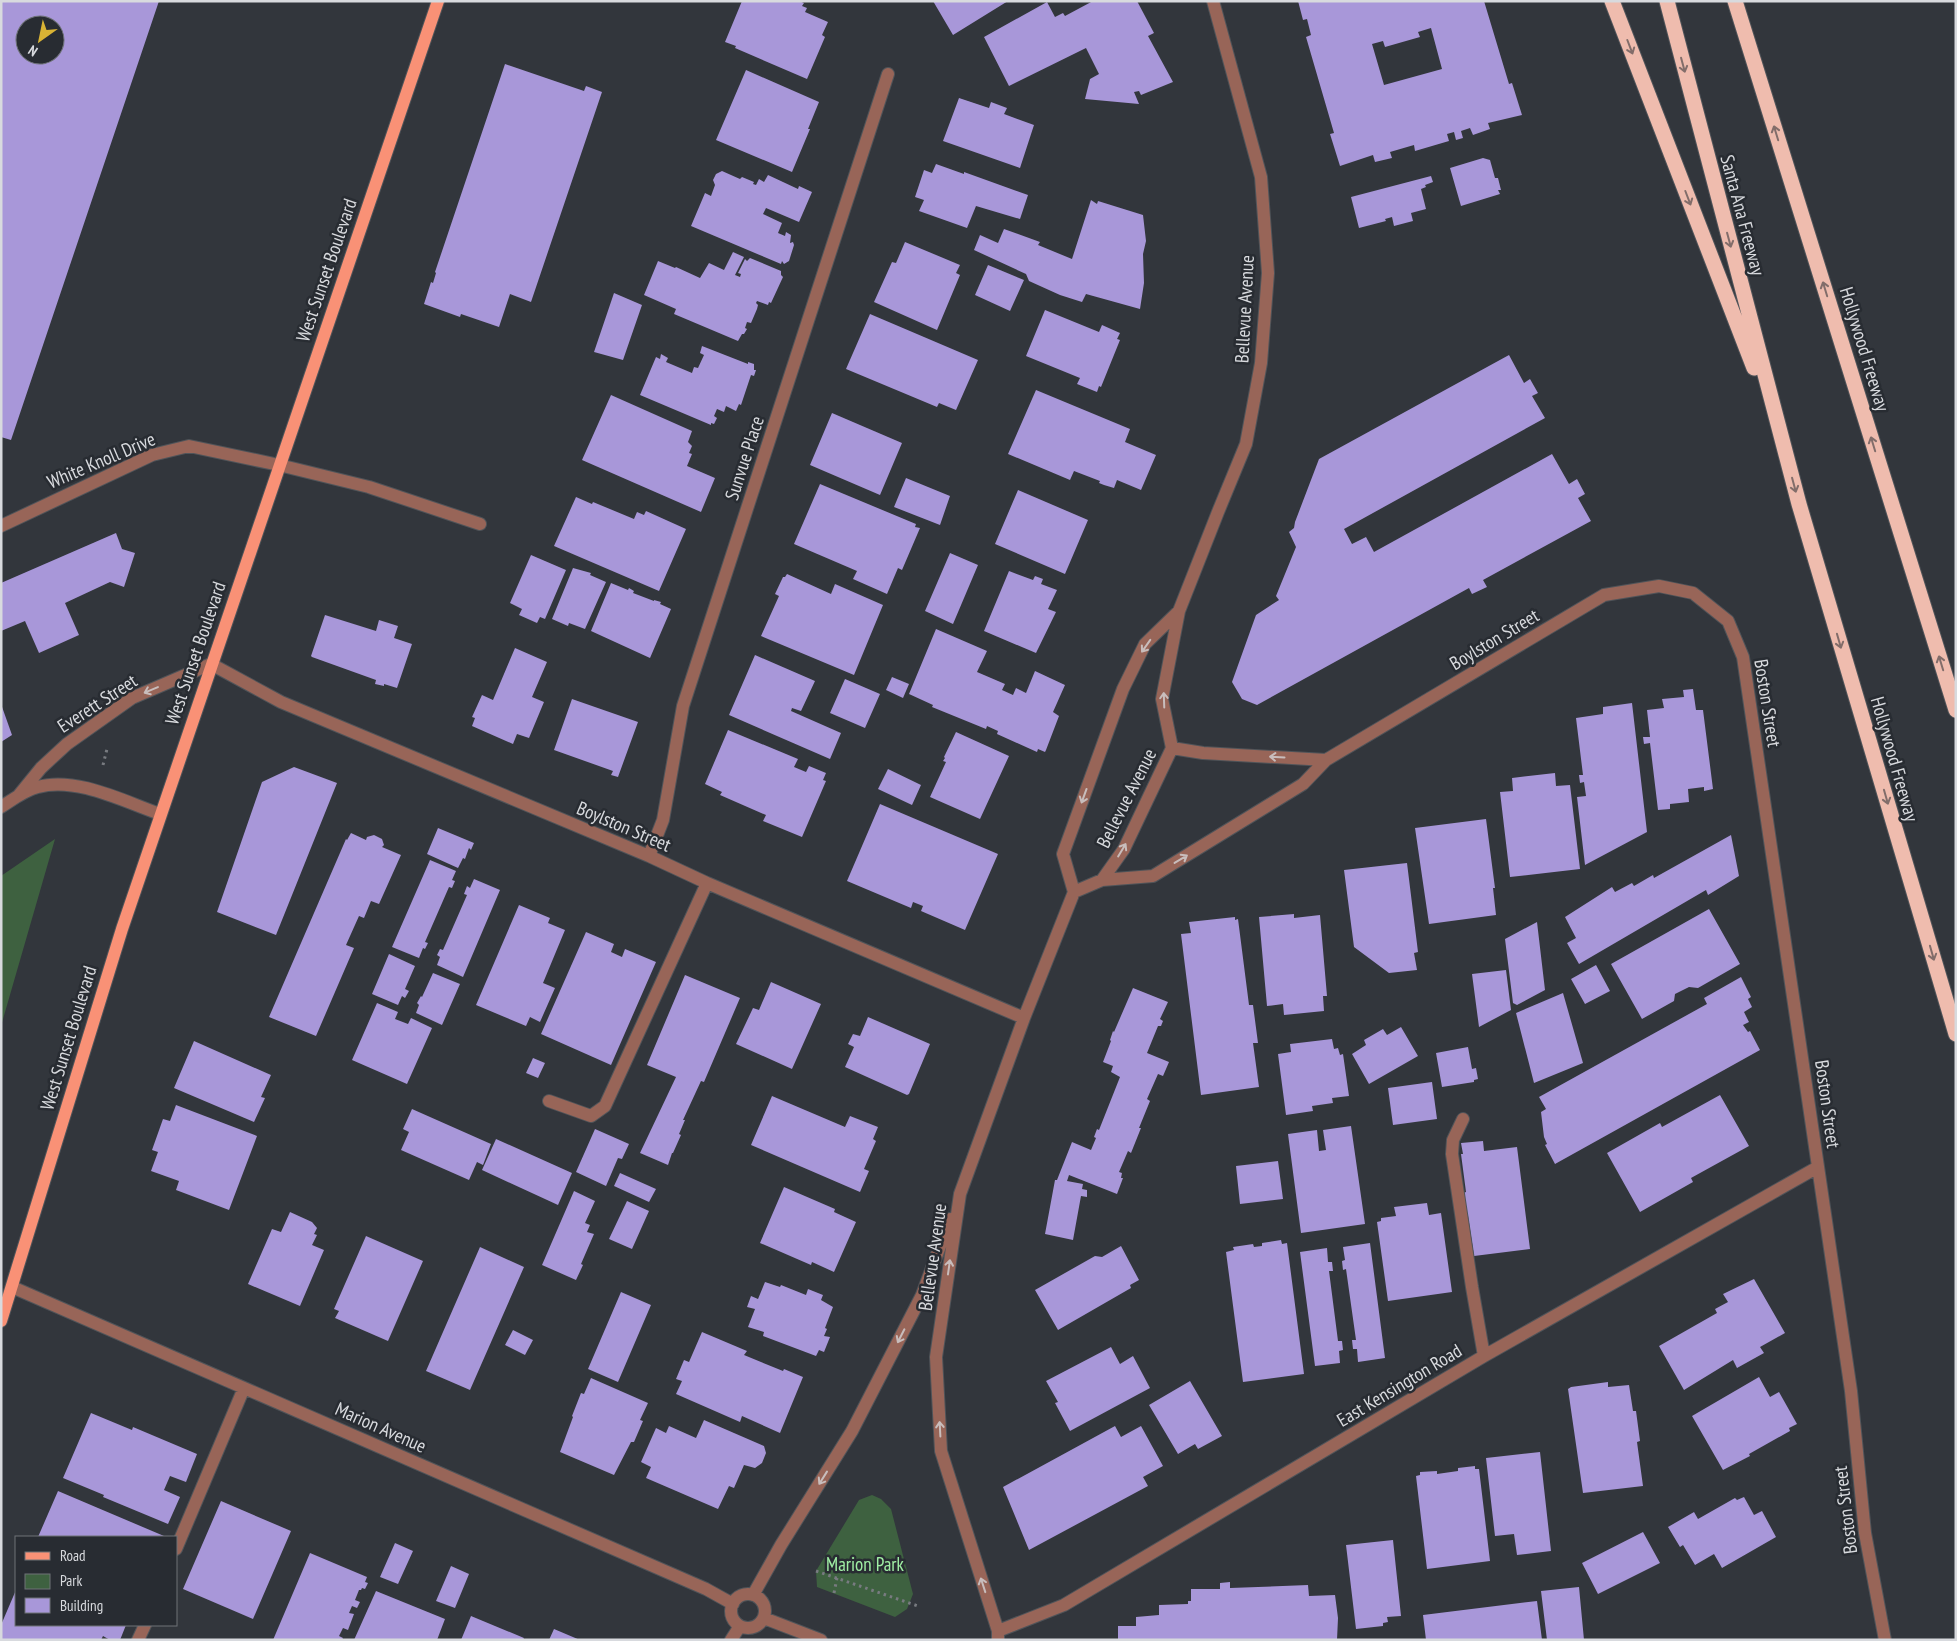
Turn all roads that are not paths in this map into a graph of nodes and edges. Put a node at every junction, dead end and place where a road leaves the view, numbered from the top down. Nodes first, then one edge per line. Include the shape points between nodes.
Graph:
1 (438, 1) edge
2 (1213, 1) edge
3 (1612, 1) edge
4 (1667, 1) edge
5 (1735, 1) edge
6 (888, 74) dead end
7 (1781, 438) junction
8 (279, 465) junction
9 (480, 524) dead end
10 (1, 526) edge
11 (1692, 593) joint
12 (1179, 611) junction
13 (212, 664) junction
14 (1956, 710) edge
15 (1172, 748) junction
16 (1326, 760) junction
17 (18, 796) junction
18 (1, 807) edge
19 (160, 814) junction
20 (649, 856) junction
21 (1102, 880) junction
22 (706, 883) junction
23 (1074, 892) junction
24 (1024, 1018) junction
25 (1956, 1034) edge
26 (550, 1102) dead end
27 (1463, 1119) dead end
28 (1818, 1167) junction
29 (960, 1194) junction
30 (12, 1287) junction
31 (1, 1321) edge
32 (1484, 1356) junction
33 (244, 1388) junction
34 (178, 1544) edge
35 (753, 1595) junction
36 (733, 1604) junction
37 (764, 1618) junction
38 (145, 1626) edge
39 (740, 1626) junction
40 (998, 1636) edge
41 (138, 1640) edge
42 (731, 1640) edge
43 (821, 1640) edge
44 (1885, 1640) edge

1 - 8 main road, West Sunset Boulevard
2 - 12 street, Bellevue Avenue via 1261,177 1268,273 1261,363 1246,444
3 -> 7 highway
4 -> 7 highway, Santa Ana Freeway
14 -> 5 highway, Hollywood Freeway
6 - 20 street, Sunvue Place via 684,706 663,820
7 -> 25 highway, Hollywood Freeway
8 - 9 street, White Knoll Drive via 369,488
8 - 10 street, White Knoll Drive via 189,446 152,455
8 - 13 main road, West Sunset Boulevard
11 - 16 street, Boylston Street via 1658,586 1604,595
11 - 28 street, Boston Street via 1728,621 1743,657
15 -> 12 street, Bellevue Avenue via 1162,699
12 -> 23 street, Bellevue Avenue via 1145,644 1123,689 1063,854
13 -> 17 street, Everett Street via 132,698 68,744 41,768
13 - 19 main road, West Sunset Boulevard
13 - 20 street, Boylston Street via 281,702
16 -> 15 street via 1203,753
21 -> 15 street, Bellevue Avenue via 1124,849
21 -> 16 street, Boylston Street via 1153,876 1303,784
17 - 18 street, Everett Street
17 - 19 street, Everett Street via 38,787 58,784 83,787
19 - 30 main road, West Sunset Boulevard via 84,1048
20 - 22 street, Boylston Street
21 - 23 street
22 - 24 street, Boylston Street
22 - 26 street via 605,1106 592,1116
23 - 24 street, Bellevue Avenue
24 - 29 street, Bellevue Avenue
27 - 32 street via 1453,1140 1452,1154
28 - 32 street, East Kensington Road
28 - 44 street, Boston Street via 1852,1391 1865,1533
29 -> 35 street via 922,1295 852,1431
40 -> 29 street, Bellevue Avenue via 941,1451 936,1357
30 - 31 main road, West Sunset Boulevard
30 - 33 street, Marion Avenue
32 - 40 street, East Kensington Road via 1064,1605
33 - 34 street
33 - 36 street, Marion Avenue via 706,1589
35 - 36 street via 742,1595
35 - 37 street via 765,1607
36 - 39 street via 732,1618
37 - 39 street via 756,1626
37 - 43 street
38 - 41 street
39 - 42 street

